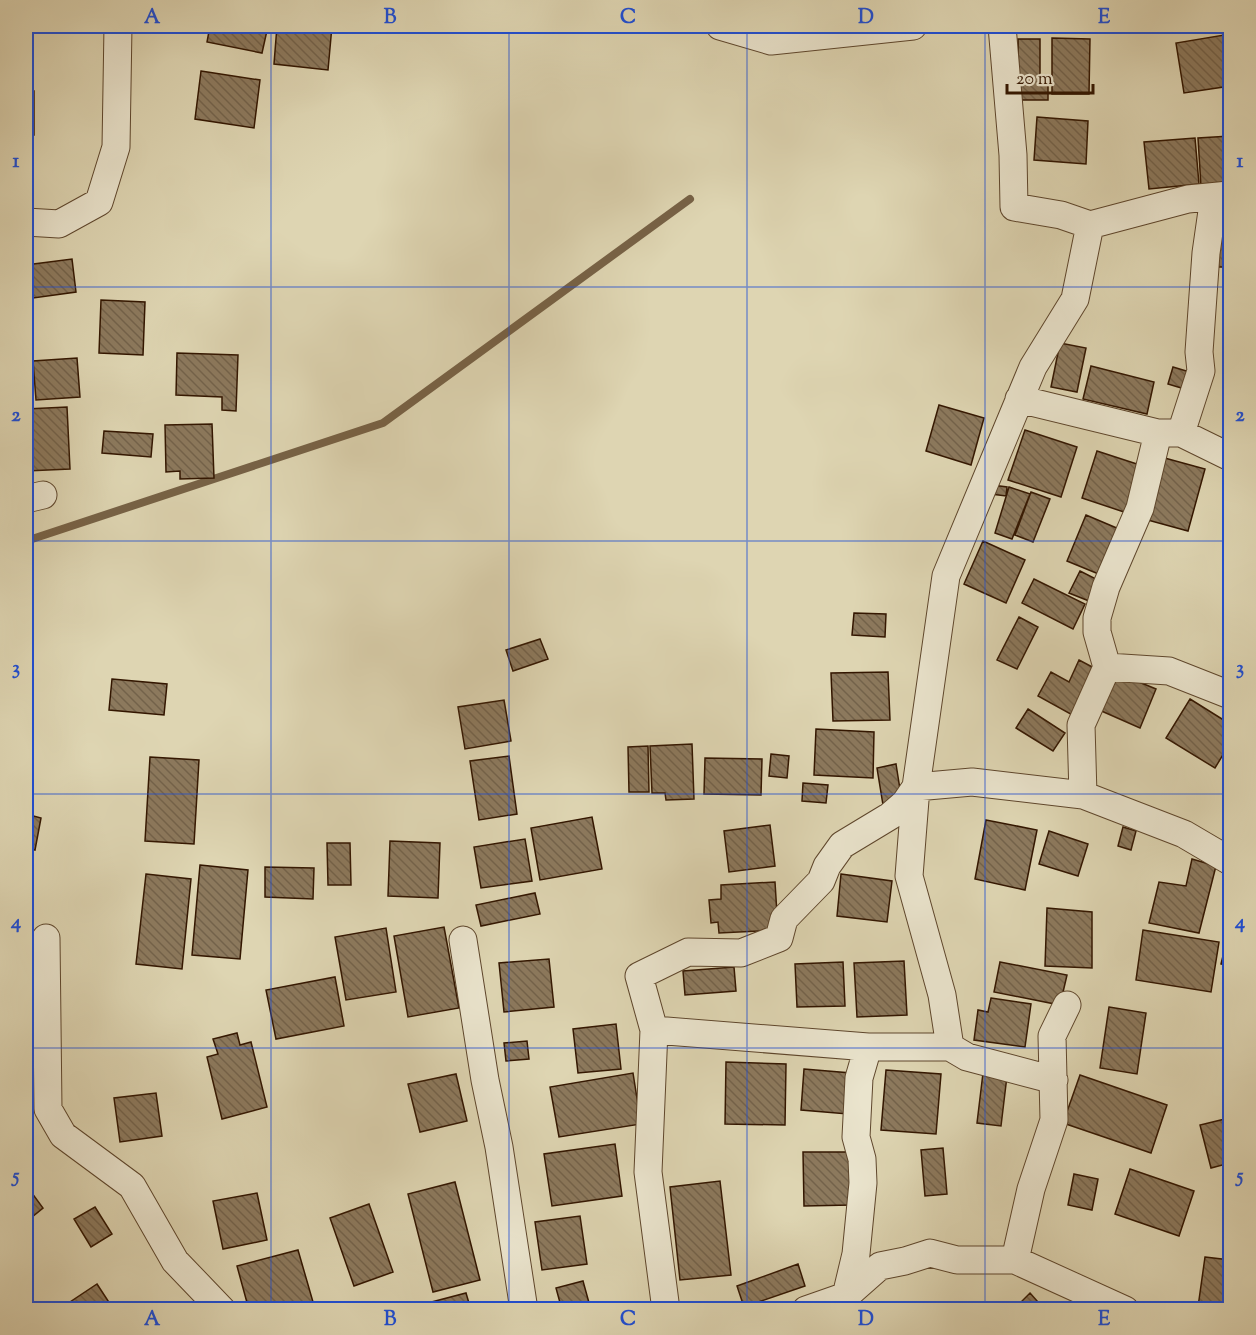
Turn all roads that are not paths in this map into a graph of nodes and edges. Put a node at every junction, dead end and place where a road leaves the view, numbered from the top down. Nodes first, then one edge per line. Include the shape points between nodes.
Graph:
1 (118, 26) edge
2 (720, 26) edge
3 (913, 26) edge
4 (1002, 26) edge
5 (1222, 196) edge
6 (26, 222) edge
7 (1090, 225) junction
8 (1019, 399) junction
9 (1169, 433) junction
10 (1230, 457) edge
11 (1107, 667) junction
12 (1230, 695) edge
13 (915, 787) junction
14 (1083, 795) junction
15 (1230, 861) edge
16 (46, 938) dead end
17 (463, 940) dead end
18 (1067, 1005) dead end
19 (654, 1030) junction
20 (868, 1047) junction
21 (950, 1047) junction
22 (1054, 1080) junction
23 (1015, 1260) junction
24 (846, 1296) junction
25 (222, 1310) edge
26 (524, 1310) edge
27 (666, 1310) edge
28 (806, 1310) edge
29 (1125, 1310) edge

1 - 6 street via 116,147 99,202 58,224
2 - 3 street via 771,41
4 - 7 street via 1014,207 1061,215
5 - 7 street via 1188,199
5 - 9 street via 1206,253 1201,371
7 - 8 street via 1075,299 1033,367
8 - 9 street
8 - 13 street via 946,576
9 - 10 street
9 - 11 street via 1097,618
11 - 12 street via 1169,671
11 - 14 street via 1081,725
13 - 14 street via 972,782
13 - 19 street via 890,816 842,845 821,881 784,919 779,938 741,953 688,952 639,976
13 - 21 street via 910,883 933,956
14 - 15 street via 1184,834
16 - 25 street via 48,1109 63,1135 132,1186 175,1261
17 - 26 street
18 - 22 street via 1052,1036
19 - 20 street
19 - 27 street via 648,1172
20 - 21 street
20 - 24 street via 859,1078 856,1137 863,1183 856,1254
21 - 22 street via 967,1057
22 - 23 street via 1054,1120 1031,1189
23 - 24 street via 957,1260 930,1253 880,1266
23 - 29 street
24 - 28 street

